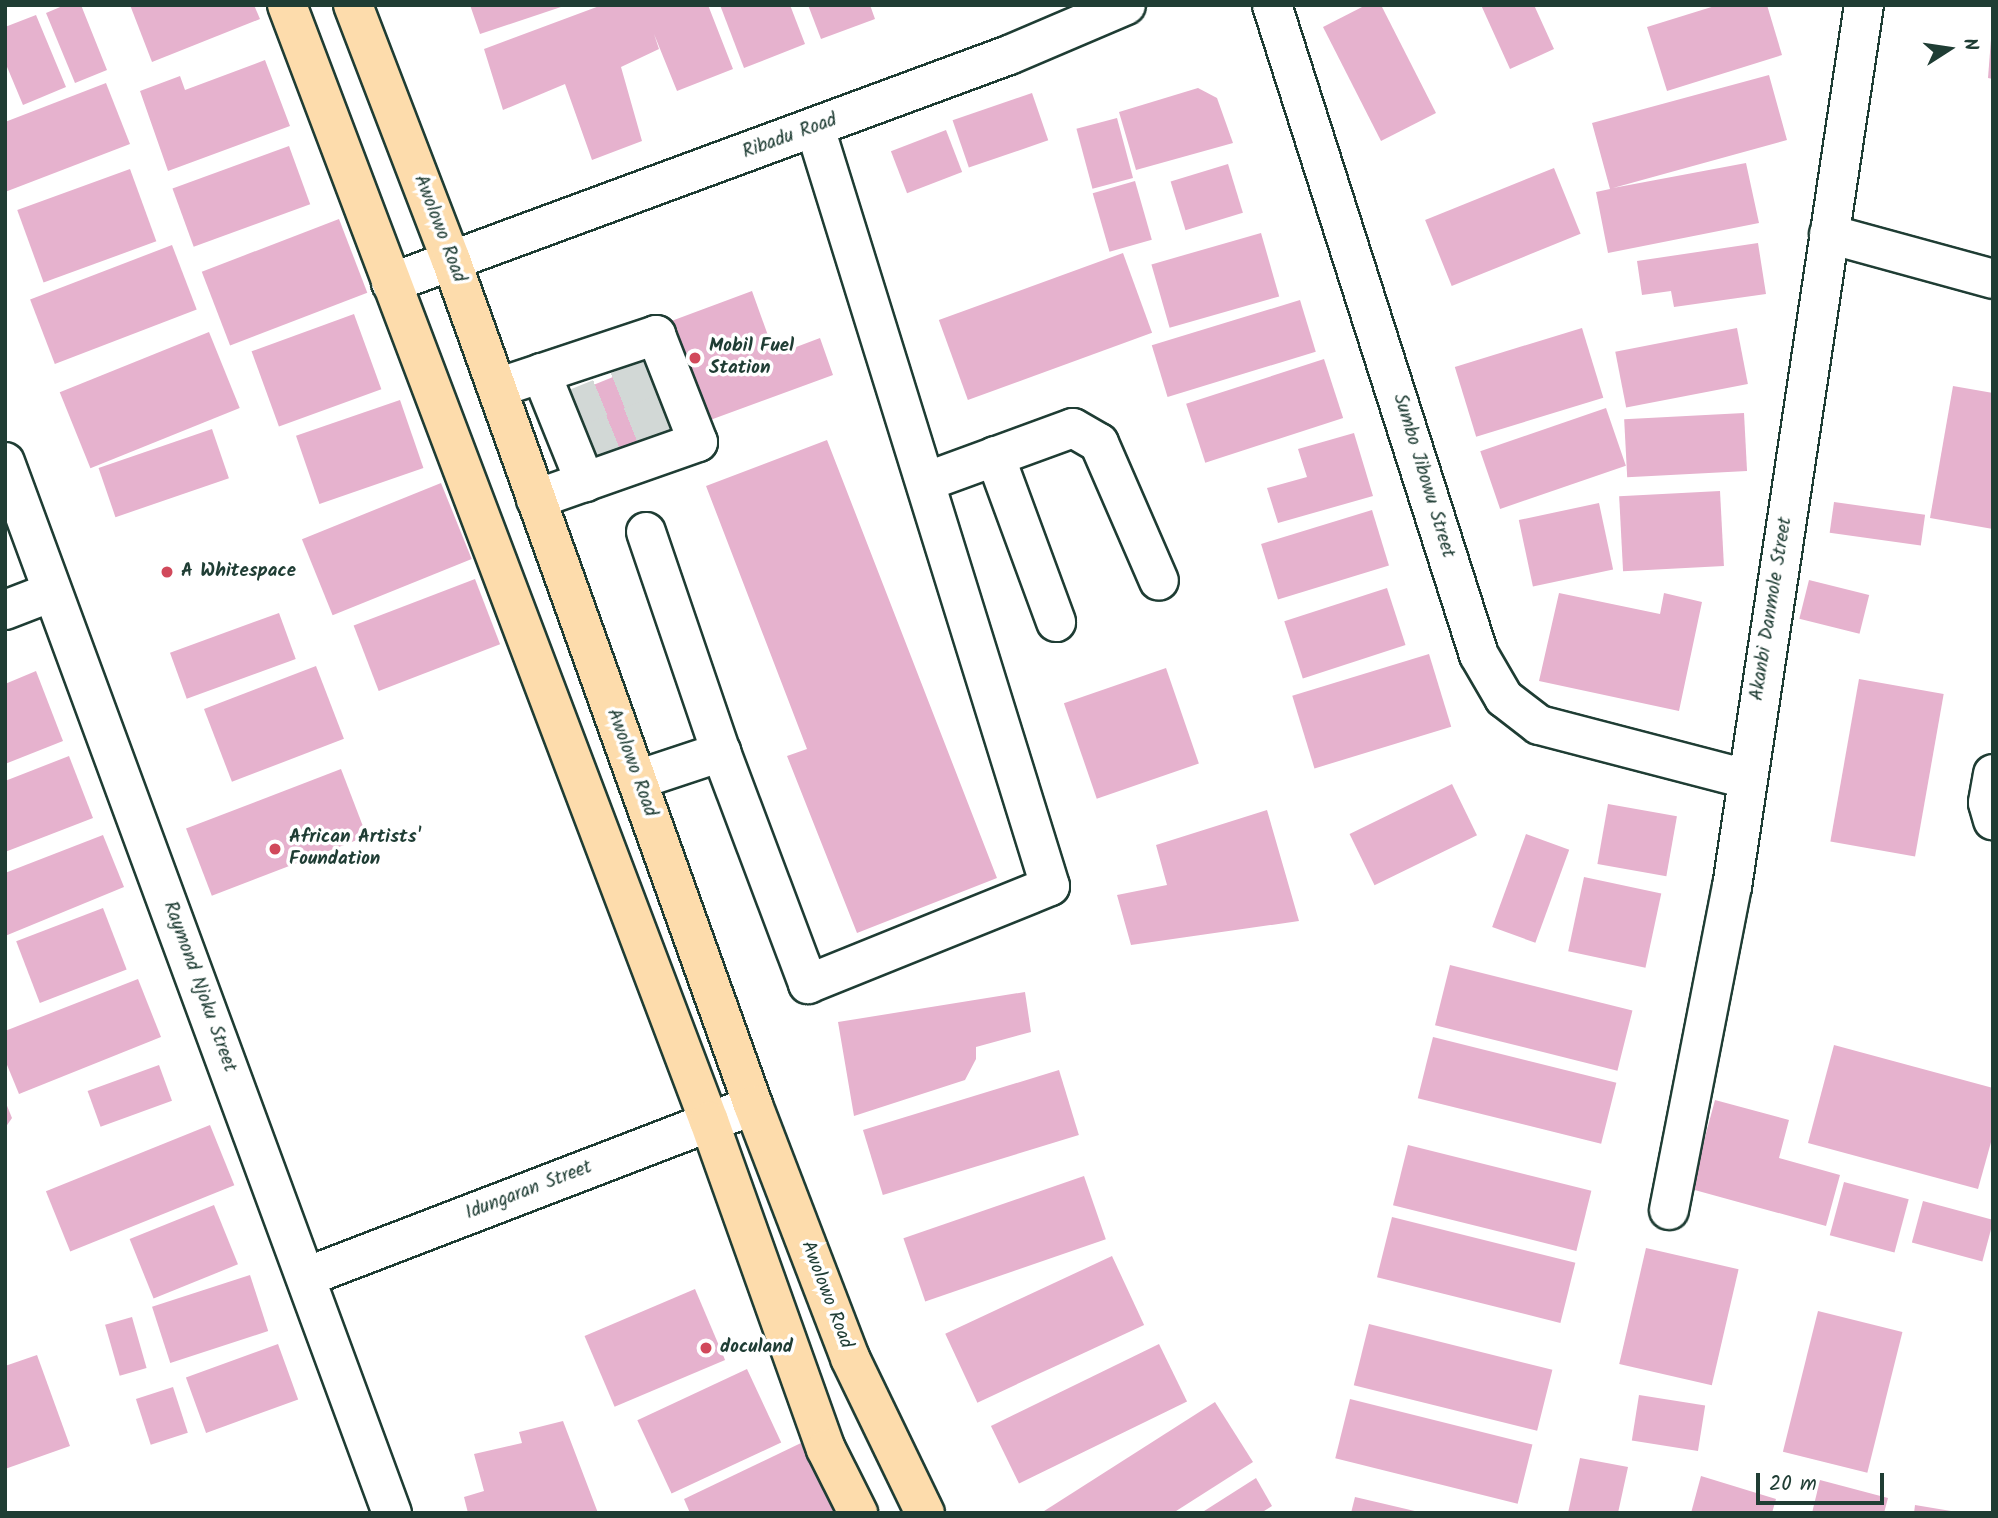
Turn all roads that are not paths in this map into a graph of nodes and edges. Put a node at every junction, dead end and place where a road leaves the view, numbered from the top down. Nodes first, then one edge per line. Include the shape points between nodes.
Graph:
1 (287, 5) edge
2 (353, 5) edge
3 (1126, 5) edge
4 (1272, 5) edge
5 (1864, 5) edge
6 (815, 128) junction
7 (1829, 233) junction
8 (451, 260) junction
9 (1993, 279) edge
10 (391, 283) junction
11 (541, 373) junction
12 (497, 388) junction
13 (571, 441) junction
14 (995, 456) junction
15 (5, 462) edge
16 (928, 481) junction
17 (536, 499) junction
18 (646, 532) dead end
19 (1159, 580) dead end
20 (52, 592) junction
21 (5, 610) edge
22 (1056, 622) dead end
23 (721, 752) junction
24 (1993, 774) edge
25 (1746, 779) junction
26 (637, 780) junction
27 (1993, 820) edge
28 (753, 1105) junction
29 (709, 1121) junction
30 (1669, 1210) dead end
31 (306, 1277) junction
32 (392, 1513) edge
33 (858, 1513) edge
34 (925, 1513) edge

1 - 10 main road
2 - 8 main road, Awolowo Road
3 - 6 street, Ribadu Road
4 - 25 street, Sumbo Jibowu Street via 1479,655 1504,698 1539,725
5 - 7 street, Akanbi Danmole Street
6 - 8 street, Ribadu Road
6 - 16 street
7 - 9 street
7 - 25 street, Akanbi Danmole Street
8 - 10 street, Ribadu Road
8 - 12 main road, Awolowo Road
10 - 29 main road
11 - 12 street
11 - 13 street
11 - 13 street via 656,335 698,442
12 - 17 main road, Awolowo Road
13 - 17 street
14 - 16 street
14 - 19 street via 1073,428 1099,443
14 - 22 street
15 - 20 street, Raymond Njoku Street
16 - 23 street via 1050,886 808,984
17 - 26 main road, Awolowo Road
18 - 23 street
20 - 21 street
20 - 31 street, Raymond Njoku Street
23 - 26 street
24 - 27 street via 1988,803
25 - 30 street, Akanbi Danmole Street via 1715,986
26 - 28 main road, Awolowo Road
28 - 29 street, Idungaran Street
28 - 34 main road, Awolowo Road via 850,1359
29 - 31 street, Idungaran Street
29 - 33 main road via 826,1449
31 - 32 street, Raymond Njoku Street

